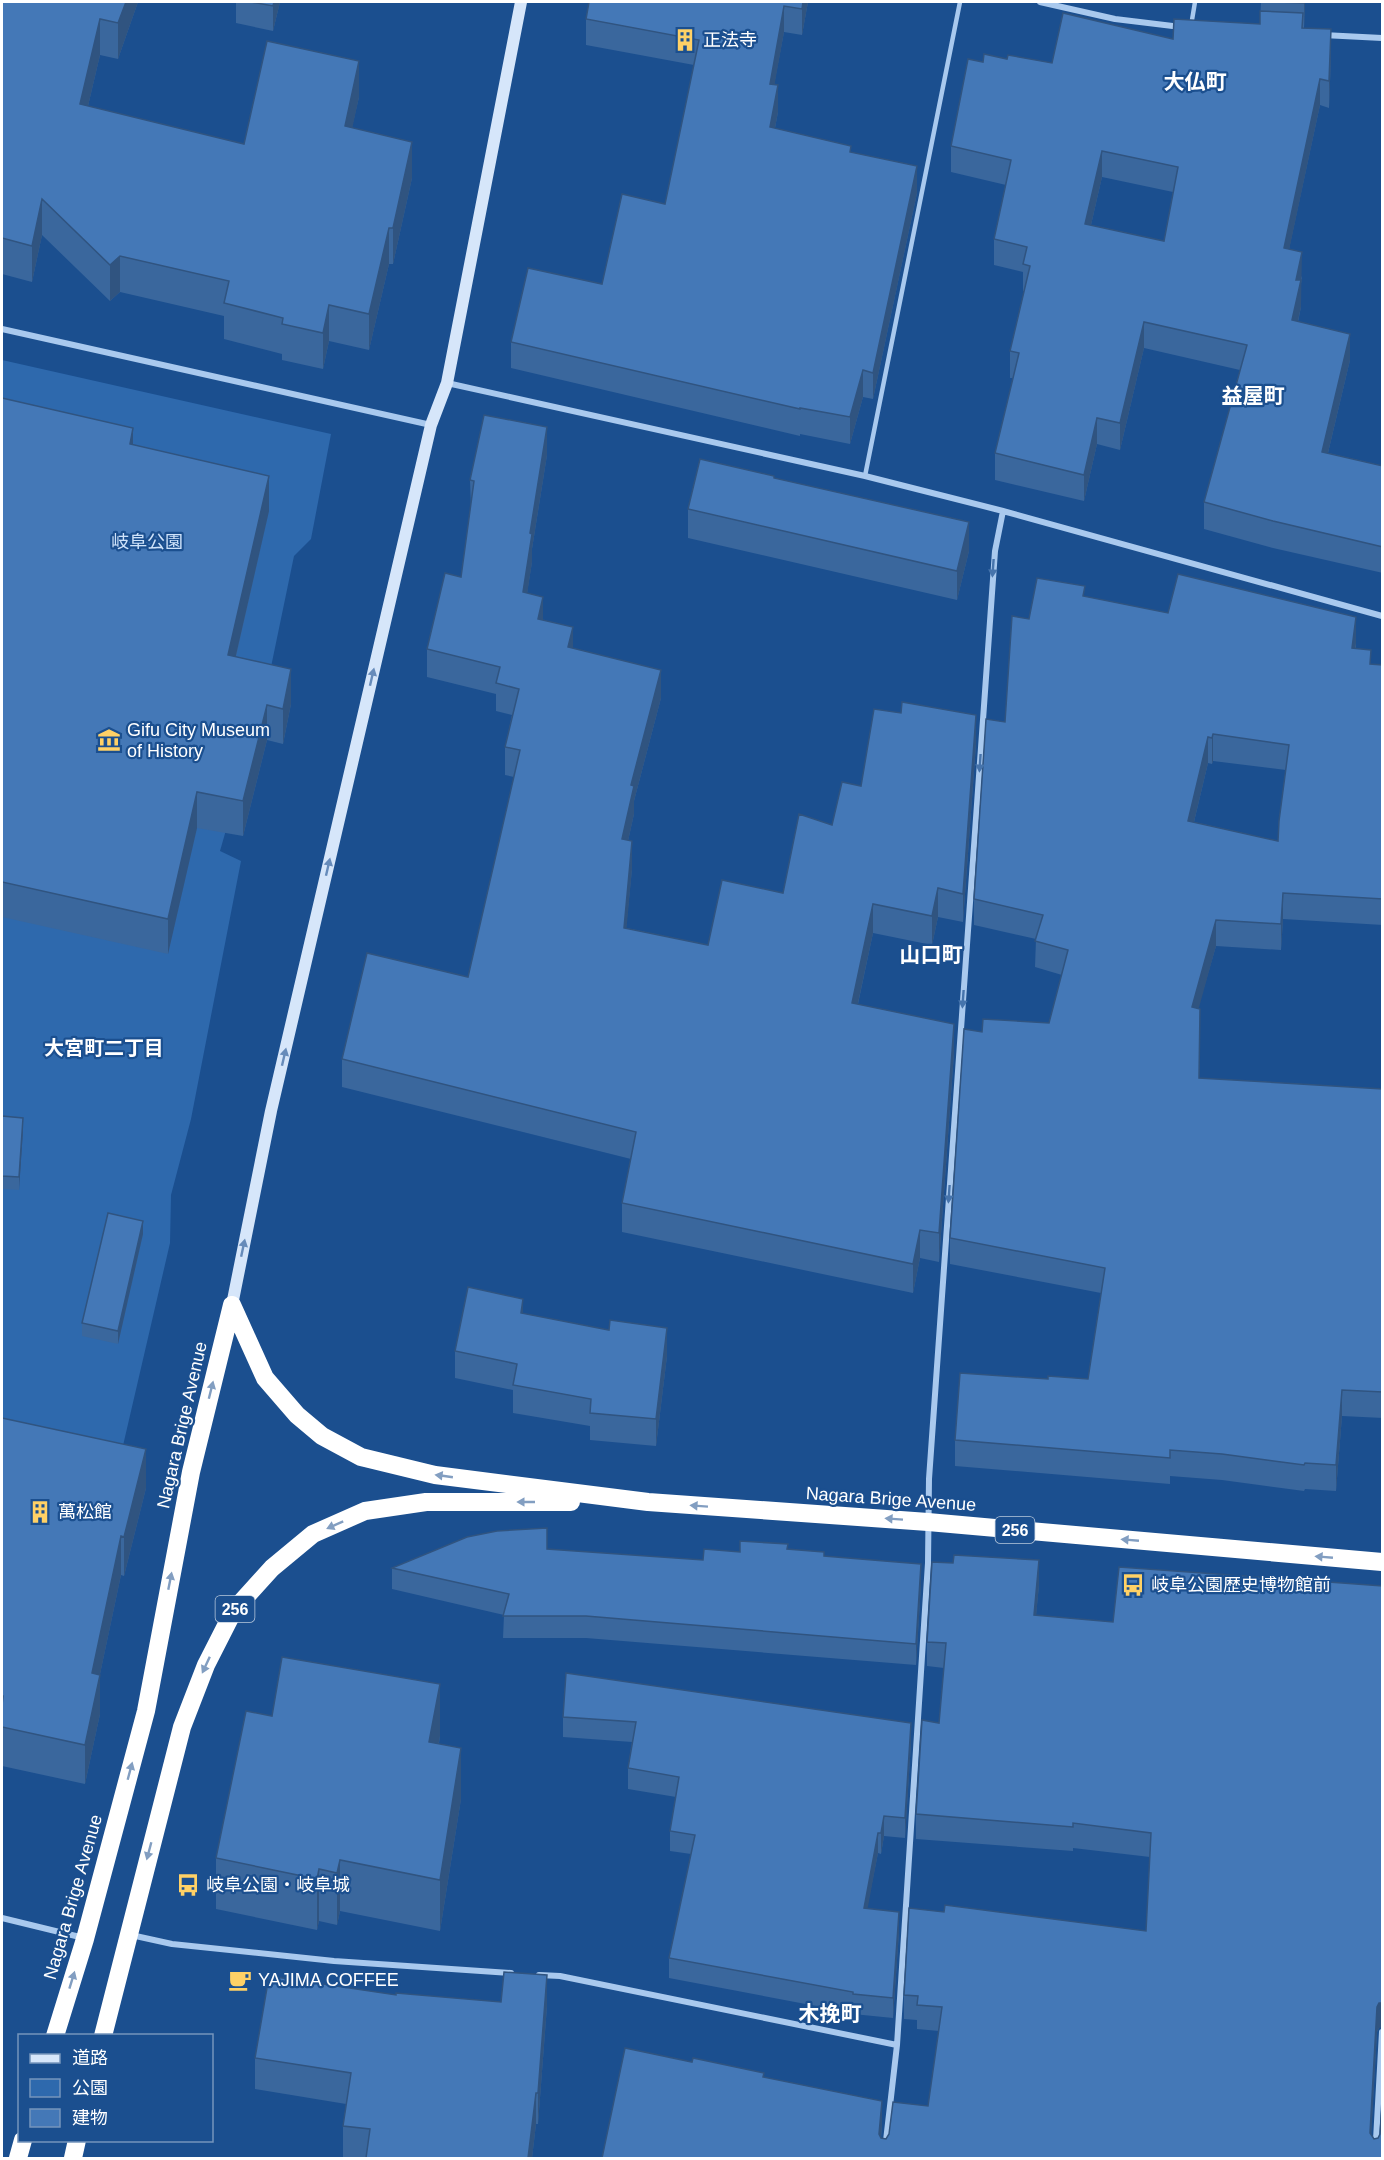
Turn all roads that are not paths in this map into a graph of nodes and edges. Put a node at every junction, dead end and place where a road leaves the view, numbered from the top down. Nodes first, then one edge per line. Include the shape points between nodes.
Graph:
1 (521, 2) edge
2 (960, 2) edge
3 (1040, 2) edge
4 (1195, 2) edge
5 (1191, 29) junction
6 (1203, 29) edge
7 (1311, 35) edge
8 (1383, 38) edge
9 (2, 329) edge
10 (447, 383) junction
11 (431, 425) junction
12 (865, 476) junction
13 (1003, 511) junction
14 (1383, 616) edge
15 (232, 1305) junction
16 (648, 1502) junction
17 (928, 1522) junction
18 (1383, 1562) edge
19 (2, 1918) edge
20 (127, 1935) junction
21 (85, 1939) junction
22 (524, 1974) edge
23 (536, 1975) edge
24 (1383, 2031) edge
25 (56, 2034) edge
26 (102, 2034) edge
27 (897, 2045) junction
28 (22, 2142) edge
29 (77, 2142) edge
30 (18, 2158) edge
31 (73, 2158) edge
32 (884, 2158) edge
33 (1375, 2158) edge

1 - 10 street
2 - 12 lane
3 - 5 street via 1115,19
4 - 5 lane
5 - 6 street
7 - 8 street
9 - 11 street
10 - 11 street
10 - 12 street
15 -> 11 street via 271,1111
12 - 13 street
13 - 14 street
13 -> 17 street via 994,562
16 -> 15 highway, Nagara Brige Avenue / 256 via 435,1475 361,1457 322,1436 297,1415 265,1378
21 -> 15 highway, Nagara Brige Avenue via 146,1711 191,1472
17 -> 16 highway, Nagara Brige Avenue / 256
16 -> 20 highway, Nagara Brige Avenue / 256 via 426,1502 365,1511 313,1534 272,1568 234,1610 206,1665 182,1726
18 -> 17 highway, Nagara Brige Avenue / 256
17 - 27 street
19 - 21 street
20 - 22 street via 172,1944 334,1961
20 - 26 highway, Nagara Brige Avenue / 256
25 -> 21 highway, Nagara Brige Avenue
23 - 27 street via 560,1976
24 - 33 street
27 - 32 street
28 - 30 highway
29 - 31 highway

